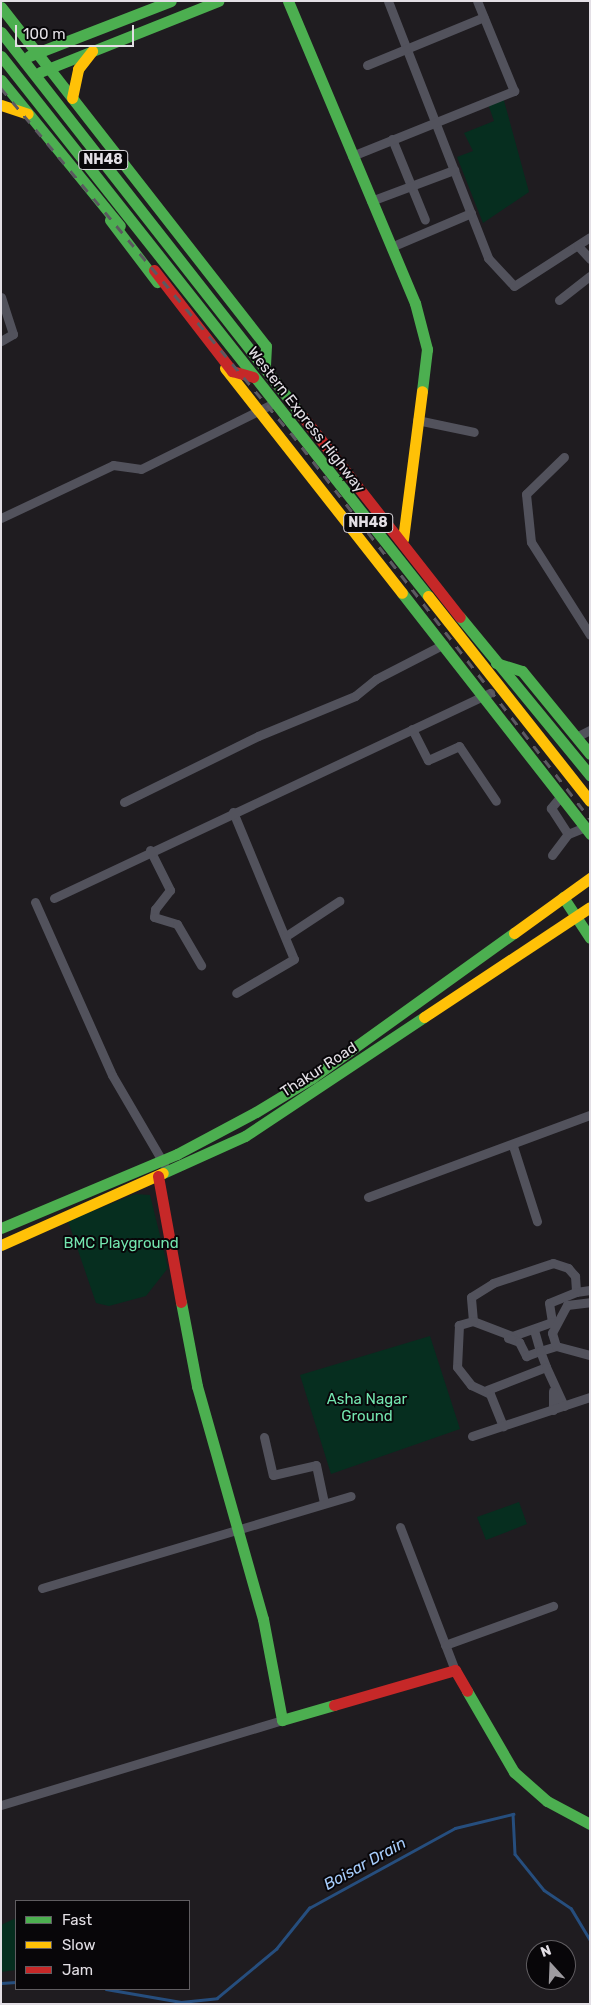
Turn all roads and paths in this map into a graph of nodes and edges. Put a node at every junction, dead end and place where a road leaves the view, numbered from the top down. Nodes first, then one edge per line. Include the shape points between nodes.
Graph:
1 (171, 1) edge
2 (218, 1) edge
3 (288, 1) edge
4 (388, 1) edge
5 (477, 1) edge
6 (1, 7) edge
7 (484, 17) junction
8 (1, 32) edge
9 (407, 49) junction
10 (92, 51) junction
11 (37, 53) junction
12 (1, 56) edge
13 (367, 65) dead end
14 (1, 69) edge
15 (47, 69) junction
16 (3, 85) edge
17 (72, 98) junction
18 (1, 105) edge
19 (33, 119) junction
20 (436, 121) junction
21 (392, 139) junction
22 (352, 156) junction
23 (454, 170) junction
24 (411, 186) junction
25 (371, 201) junction
26 (471, 213) junction
27 (425, 220) dead end
28 (590, 237) edge
29 (578, 246) junction
30 (391, 247) junction
31 (590, 259) edge
32 (590, 276) edge
33 (1, 297) edge
34 (559, 300) dead end
35 (1, 341) edge
36 (265, 366) junction
37 (253, 376) junction
38 (274, 403) junction
39 (260, 410) junction
40 (417, 420) junction
41 (474, 432) dead end
42 (564, 457) dead end
43 (1, 518) edge
44 (403, 539) junction
45 (590, 635) edge
46 (444, 644) junction
47 (496, 663) junction
48 (481, 665) junction
49 (464, 671) junction
50 (487, 695) junction
51 (412, 729) junction
52 (590, 730) edge
53 (576, 737) junction
54 (590, 754) edge
55 (590, 775) edge
56 (562, 796) junction
57 (496, 801) dead end
58 (590, 801) edge
59 (124, 802) dead end
60 (233, 812) junction
61 (588, 829) edge
62 (568, 834) junction
63 (150, 850) junction
64 (552, 855) dead end
65 (590, 878) edge
66 (563, 897) junction
67 (54, 898) dead end
68 (338, 901) dead end
69 (35, 902) dead end
70 (590, 907) edge
71 (576, 918) junction
72 (286, 936) junction
73 (590, 938) edge
74 (502, 941) junction
75 (516, 958) junction
76 (201, 965) dead end
77 (236, 994) dead end
78 (338, 1060) junction
79 (347, 1069) junction
80 (590, 1115) edge
81 (513, 1146) junction
82 (157, 1163) junction
83 (164, 1173) junction
84 (368, 1197) dead end
85 (42, 1211) junction
86 (537, 1221) dead end
87 (46, 1225) junction
88 (1, 1228) edge
89 (1, 1245) edge
90 (590, 1290) edge
91 (576, 1292) junction
92 (590, 1302) edge
93 (477, 1324) junction
94 (534, 1330) junction
95 (556, 1346) junction
96 (540, 1351) junction
97 (590, 1355) edge
98 (546, 1367) junction
99 (487, 1390) junction
100 (553, 1392) junction
101 (590, 1397) edge
102 (564, 1406) junction
103 (553, 1410) junction
104 (503, 1426) junction
105 (472, 1436) dead end
106 (264, 1437) dead end
107 (351, 1496) dead end
108 (324, 1504) junction
109 (400, 1527) dead end
110 (238, 1530) junction
111 (42, 1588) dead end
112 (553, 1606) dead end
113 (445, 1645) junction
114 (456, 1670) junction
115 (282, 1720) junction
116 (1, 1805) edge
117 (590, 1824) edge

1 - 11 main road
2 - 10 main road
3 - 22 main road
4 - 9 street
5 - 7 street
6 - 11 main road
7 - 9 street
7 - 20 street via 514,91
8 - 36 main road, Western Express Highway / NH48
9 - 13 street
9 - 20 street
10 - 15 main road
10 - 17 main road via 78,70
11 - 14 main road
11 - 15 main road
12 - 37 main road, Western Express Highway / NH48
15 - 16 main road
15 - 17 main road
16 - 19 main road
17 - 36 main road via 266,346
18 - 19 main road
19 - 37 main road via 232,372
19 - 39 main road via 39,132
20 - 21 street
20 - 23 street
21 - 22 street
21 - 24 street
22 - 25 main road
23 - 24 street
23 - 26 street
24 - 25 street
24 - 27 street
25 - 30 main road
26 - 29 street via 488,258 514,286
26 - 30 street
28 - 29 street
29 - 31 street
30 - 40 main road via 415,303 427,349
32 - 34 street
33 - 35 street via 13,334
36 - 44 main road, Western Express Highway / NH48
37 - 38 main road, Western Express Highway / NH48
38 - 39 street
38 - 48 main road, Western Express Highway / NH48
39 - 43 street via 141,469 113,465
39 - 46 main road
40 - 41 street
40 - 44 main road
42 - 45 street via 526,494 530,542
44 - 47 main road, Western Express Highway / NH48
46 - 49 main road
46 - 59 street via 376,679 356,696 258,736
47 - 53 main road via 522,671
47 - 55 main road, Western Express Highway / NH48
48 - 49 main road
48 - 50 main road
48 - 58 main road, Western Express Highway / NH48
49 - 50 main road
50 - 51 street
50 - 56 main road
50 - 61 main road
51 - 57 street via 428,760 459,746
51 - 60 street
52 - 53 street
53 - 54 main road
56 - 61 main road
56 - 62 street via 551,808
60 - 63 street
60 - 72 street
61 - 62 street
62 - 64 street
63 - 67 street
63 - 76 street via 170,890 155,909 154,917 177,924
65 - 66 main road, Thakur Road
66 - 71 main road
66 - 74 main road, Thakur Road
68 - 72 street
69 - 82 street via 112,1075
70 - 71 main road, Thakur Road
71 - 73 main road
71 - 75 main road, Thakur Road
72 - 77 street via 294,959
74 - 75 main road
74 - 78 main road, Thakur Road
75 - 79 main road, Thakur Road
78 - 79 main road
78 - 82 main road, Thakur Road via 256,1112
79 - 83 main road, Thakur Road via 245,1136
80 - 81 street
81 - 84 street
81 - 86 street
82 - 83 street
82 - 85 main road, Thakur Road
83 - 87 main road, Thakur Road
83 - 110 main road via 197,1386
85 - 87 main road
85 - 88 main road, Thakur Road
87 - 89 main road, Thakur Road
90 - 91 street
91 - 93 street via 575,1276 568,1268 543,1265 476,1291 470,1304
91 - 94 street via 549,1304 553,1321
92 - 95 street via 567,1304 552,1333
93 - 94 street via 512,1336
93 - 96 street via 516,1340 526,1356
93 - 99 street via 458,1325 456,1367 470,1385
94 - 96 street
95 - 96 street
95 - 97 street
96 - 98 street
98 - 99 street
98 - 100 street
99 - 104 street
100 - 102 street
100 - 103 street
101 - 102 street
102 - 103 street
103 - 104 street
104 - 105 street
106 - 108 street via 273,1475 316,1465
107 - 108 street
108 - 110 street
109 - 113 street
110 - 111 street
110 - 115 main road via 263,1619
112 - 113 street
113 - 114 street
114 - 115 main road
114 - 117 main road via 514,1772 547,1801
115 - 116 street

